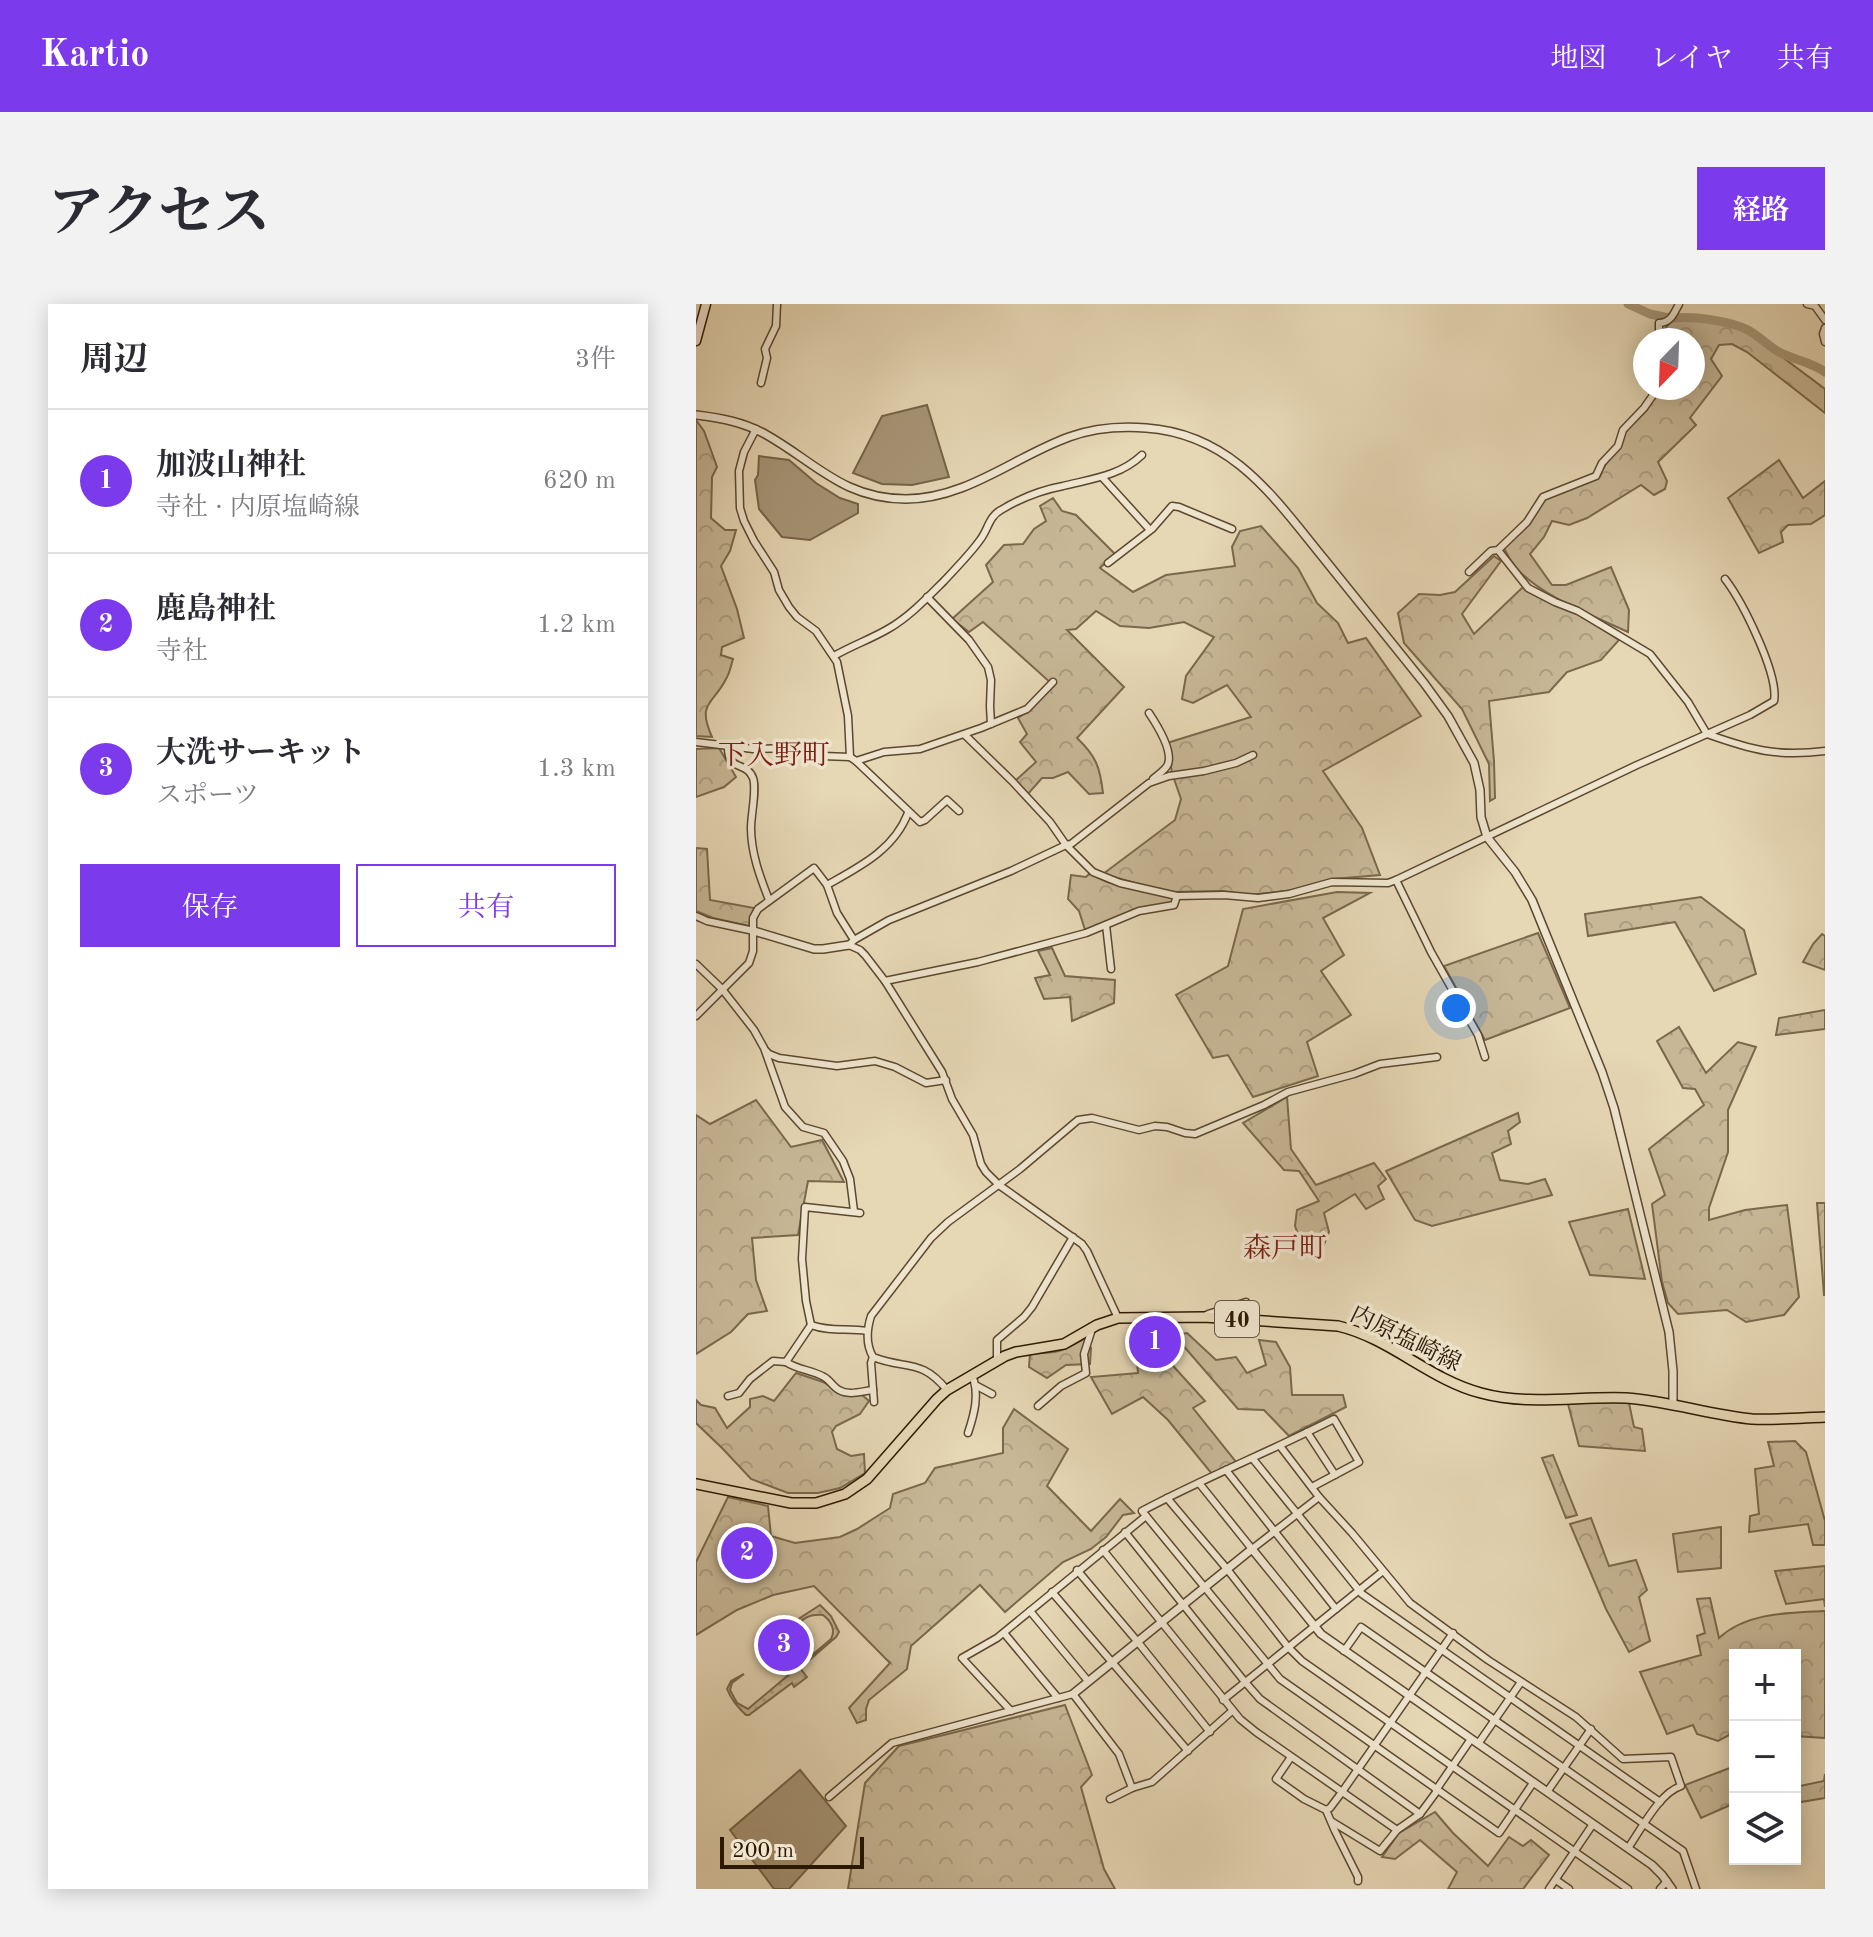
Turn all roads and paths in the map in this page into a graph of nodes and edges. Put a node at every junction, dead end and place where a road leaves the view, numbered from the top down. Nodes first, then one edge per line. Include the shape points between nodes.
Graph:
1 (706, 304) edge
2 (777, 304) edge
3 (1679, 304) edge
4 (1807, 304) edge
5 (1825, 320) edge
6 (1659, 328) edge
7 (1825, 328) edge
8 (696, 339) edge
9 (1825, 342) edge
10 (761, 383) dead end
11 (1649, 400) edge
12 (696, 415) edge
13 (756, 429) junction
14 (1142, 455) dead end
15 (1102, 477) junction
16 (1232, 529) dead end
17 (1150, 530) junction
18 (1498, 550) junction
19 (1108, 563) dead end
20 (1469, 572) dead end
21 (1725, 579) dead end
22 (927, 597) junction
23 (834, 656) junction
24 (1053, 682) dead end
25 (1149, 713) dead end
26 (991, 724) junction
27 (1707, 734) junction
28 (965, 735) junction
29 (696, 742) edge
30 (728, 746) junction
31 (1825, 751) edge
32 (1253, 755) dead end
33 (853, 759) junction
34 (1149, 783) junction
35 (959, 811) dead end
36 (908, 813) junction
37 (1487, 837) junction
38 (1066, 845) junction
39 (1396, 880) junction
40 (827, 885) junction
41 (1177, 896) junction
42 (769, 900) junction
43 (696, 916) edge
44 (1106, 925) junction
45 (754, 931) junction
46 (851, 942) junction
47 (696, 964) edge
48 (1111, 969) dead end
49 (885, 981) junction
50 (722, 989) junction
51 (696, 1016) edge
52 (764, 1048) junction
53 (1437, 1057) dead end
54 (1485, 1057) dead end
55 (946, 1080) junction
56 (999, 1185) junction
57 (1073, 1237) junction
58 (1246, 1302) dead end
59 (1204, 1317) junction
60 (1118, 1318) junction
61 (811, 1325) junction
62 (1092, 1328) junction
63 (867, 1331) junction
64 (873, 1357) junction
65 (997, 1361) junction
66 (786, 1362) junction
67 (972, 1375) junction
68 (977, 1386) junction
69 (873, 1390) junction
70 (947, 1390) junction
71 (992, 1394) dead end
72 (728, 1396) dead end
73 (874, 1402) dead end
74 (1673, 1404) junction
75 (1038, 1406) dead end
76 (1825, 1417) edge
77 (1307, 1432) junction
78 (968, 1433) dead end
79 (1280, 1446) junction
80 (1253, 1459) junction
81 (1226, 1470) junction
82 (1335, 1475) junction
83 (1199, 1483) junction
84 (696, 1484) edge
85 (1312, 1487) junction
86 (1319, 1497) junction
87 (1167, 1498) junction
88 (1296, 1514) junction
89 (1146, 1516) junction
90 (1275, 1530) junction
91 (1125, 1532) junction
92 (1252, 1549) junction
93 (1103, 1550) junction
94 (1227, 1569) junction
95 (1077, 1570) junction
96 (1383, 1571) junction
97 (1204, 1587) junction
98 (1359, 1590) junction
99 (1052, 1592) junction
100 (1183, 1605) junction
101 (1336, 1609) junction
102 (1030, 1611) junction
103 (1161, 1622) junction
104 (1314, 1627) junction
105 (1004, 1633) junction
106 (1453, 1633) junction
107 (1137, 1641) junction
108 (1288, 1647) junction
109 (1441, 1649) junction
110 (1344, 1651) junction
111 (1111, 1662) junction
112 (1267, 1665) junction
113 (1425, 1671) junction
114 (1088, 1681) junction
115 (1245, 1682) junction
116 (1521, 1682) junction
117 (1073, 1694) junction
118 (1408, 1696) junction
119 (1510, 1697) junction
120 (1058, 1698) junction
121 (1223, 1700) junction
122 (1011, 1711) junction
123 (1232, 1711) junction
124 (1495, 1720) junction
125 (1390, 1723) junction
126 (1591, 1729) junction
127 (1210, 1732) junction
128 (1475, 1742) junction
129 (1374, 1746) junction
130 (1580, 1746) junction
131 (1188, 1751) junction
132 (1291, 1757) junction
133 (1453, 1767) junction
134 (1564, 1768) junction
135 (1358, 1769) junction
136 (1533, 1783) junction
137 (1132, 1788) junction
138 (1437, 1790) junction
139 (1342, 1792) junction
140 (1547, 1792) junction
141 (829, 1797) dead end
142 (1110, 1799) dead end
143 (1660, 1802) junction
144 (1326, 1810) junction
145 (1515, 1810) junction
146 (1420, 1814) junction
147 (1331, 1821) junction
148 (1593, 1824) junction
149 (1645, 1824) junction
150 (1397, 1830) junction
151 (1628, 1848) junction
152 (1575, 1851) junction
153 (1556, 1880) junction
154 (1358, 1881) dead end
155 (1669, 1885) edge
156 (1549, 1889) edge
157 (1569, 1889) edge
158 (1628, 1889) edge
159 (1660, 1889) edge
160 (1696, 1889) edge

1 - 8 main road
2 - 10 street
3 - 6 street
4 - 5 street
7 - 9 street
11 - 18 street via 1623,430 1596,476 1543,497
12 - 13 street
13 - 23 street via 739,471 744,521 789,607
13 - 37 street via 850,488 905,499 955,491 1067,438 1109,428 1166,431 1215,447 1274,497 1448,716 1474,763
14 - 15 street
15 - 17 street
15 - 22 street via 1046,490 997,512 983,536
16 - 17 street via 1175,506
17 - 19 street
18 - 20 street
18 - 27 street via 1528,588 1650,654
21 - 27 street via 1761,646 1776,701
22 - 23 street via 889,629
22 - 26 street via 988,667
23 - 33 street
24 - 26 street via 1027,709
25 - 34 street via 1163,737 1168,762
26 - 28 street
27 - 31 street via 1749,749 1786,754
27 - 37 street
28 - 33 street via 920,749
28 - 38 street
29 - 30 street
30 - 33 street via 789,747
30 - 42 street via 730,760 754,779 752,844
32 - 34 street
33 - 36 street
34 - 38 street
35 - 36 street via 947,800 920,822
36 - 40 street via 882,851
37 - 39 street
37 - 74 street via 1532,900 1614,1108 1669,1332
38 - 41 street via 1086,867 1106,878
38 - 46 street via 889,920
39 - 41 street via 1332,882 1258,898
39 - 54 street
40 - 42 street via 814,868
40 - 46 street
41 - 44 street via 1174,905 1139,911
42 - 45 street via 754,914
43 - 45 street
44 - 48 street
44 - 49 street via 978,962
45 - 46 street via 814,949
45 - 50 street via 749,963
46 - 49 street
47 - 50 street
49 - 55 street
50 - 51 street
50 - 52 street
52 - 55 street via 779,1058 837,1066 875,1061 926,1083
52 - 61 street via 785,1107 803,1127 824,1133 843,1161 857,1212 805,1207 802,1259
53 - 56 street via 1380,1064 1288,1092 1195,1134 1155,1126 1139,1130 1085,1118
55 - 56 street via 981,1164
56 - 57 street
56 - 63 street via 931,1238 875,1310
57 - 60 street via 1087,1251
57 - 65 street via 1032,1307 997,1340
58 - 59 street
59 - 60 main road, 内原塩崎線 / 40
59 - 74 main road, 内原塩崎線 / 40 via 1349,1328 1468,1390 1495,1396
60 - 62 main road, 内原塩崎線 / 40
61 - 63 street via 827,1331
61 - 66 street
62 - 65 main road, 内原塩崎線 / 40 via 1064,1344 1016,1352
62 - 75 street via 1084,1354 1086,1373
63 - 64 street
64 - 69 street
64 - 70 street via 923,1370
65 - 67 main road, 内原塩崎線 / 40
66 - 69 street via 822,1376 843,1392
66 - 72 street via 773,1361 739,1393
67 - 68 street
67 - 70 main road, 内原塩崎線 / 40
68 - 71 street
68 - 78 street
69 - 73 street
70 - 84 main road, 内原塩崎線 / 40 via 867,1479 836,1498 791,1503
74 - 76 main road, 内原塩崎線 / 40 via 1752,1419
77 - 79 street
77 - 82 street
77 - 82 street via 1334,1419 1359,1462
79 - 80 street
79 - 85 street
80 - 81 street
80 - 88 street
81 - 83 street
81 - 90 street
82 - 85 street
83 - 87 street
83 - 92 street
85 - 86 street
86 - 88 street
86 - 96 street
87 - 89 street via 1142,1511
87 - 94 street
88 - 90 street
88 - 98 street
89 - 91 street
89 - 97 street
90 - 92 street
90 - 101 street
91 - 93 street
91 - 100 street
92 - 94 street
92 - 104 street
93 - 95 street
93 - 103 street
94 - 97 street
94 - 108 street
95 - 99 street
95 - 107 street
96 - 98 street
96 - 106 street via 1410,1603
97 - 100 street
97 - 112 street
98 - 101 street
98 - 109 street
99 - 102 street
99 - 111 street
100 - 103 street
100 - 115 street
101 - 104 street
102 - 105 street
102 - 114 street
103 - 107 street
103 - 121 street
104 - 108 street
104 - 110 street
105 - 120 street
105 - 122 street via 962,1658
106 - 109 street
106 - 116 street
107 - 111 street
107 - 127 street
108 - 112 street
108 - 125 street
109 - 113 street
109 - 119 street
110 - 113 street via 1361,1627
110 - 118 street
111 - 114 street
111 - 131 street
112 - 115 street
112 - 129 street via 1286,1685
113 - 118 street
113 - 124 street
114 - 117 street
115 - 121 street
115 - 135 street via 1277,1713
116 - 119 street
116 - 126 street
117 - 120 street
117 - 137 street via 1119,1754
118 - 125 street
118 - 128 street
119 - 124 street
119 - 130 street
120 - 122 street
121 - 123 street
122 - 141 street via 892,1743
123 - 127 street
123 - 132 street
124 - 128 street
124 - 134 street
125 - 129 street
125 - 133 street
126 - 130 street
126 - 143 street via 1623,1759 1671,1757 1681,1786
127 - 131 street
128 - 133 street
128 - 136 street
129 - 135 street
129 - 138 street
130 - 134 street
130 - 143 street
131 - 137 street via 1152,1782
132 - 139 street
132 - 144 street via 1276,1779
133 - 138 street
133 - 145 street
134 - 140 street
134 - 149 street
135 - 139 street
135 - 146 street
136 - 140 street
136 - 145 street
137 - 142 street
138 - 145 street via 1499,1833
138 - 146 street
139 - 144 street
139 - 150 street
140 - 148 street
143 - 149 street
144 - 147 street
145 - 152 street
146 - 150 street
147 - 150 street via 1380,1851
147 - 154 street
148 - 151 street
148 - 152 street
149 - 151 street
149 - 160 street via 1683,1851
151 - 155 street
152 - 153 street
152 - 158 street
153 - 156 street
153 - 157 street
155 - 159 street

